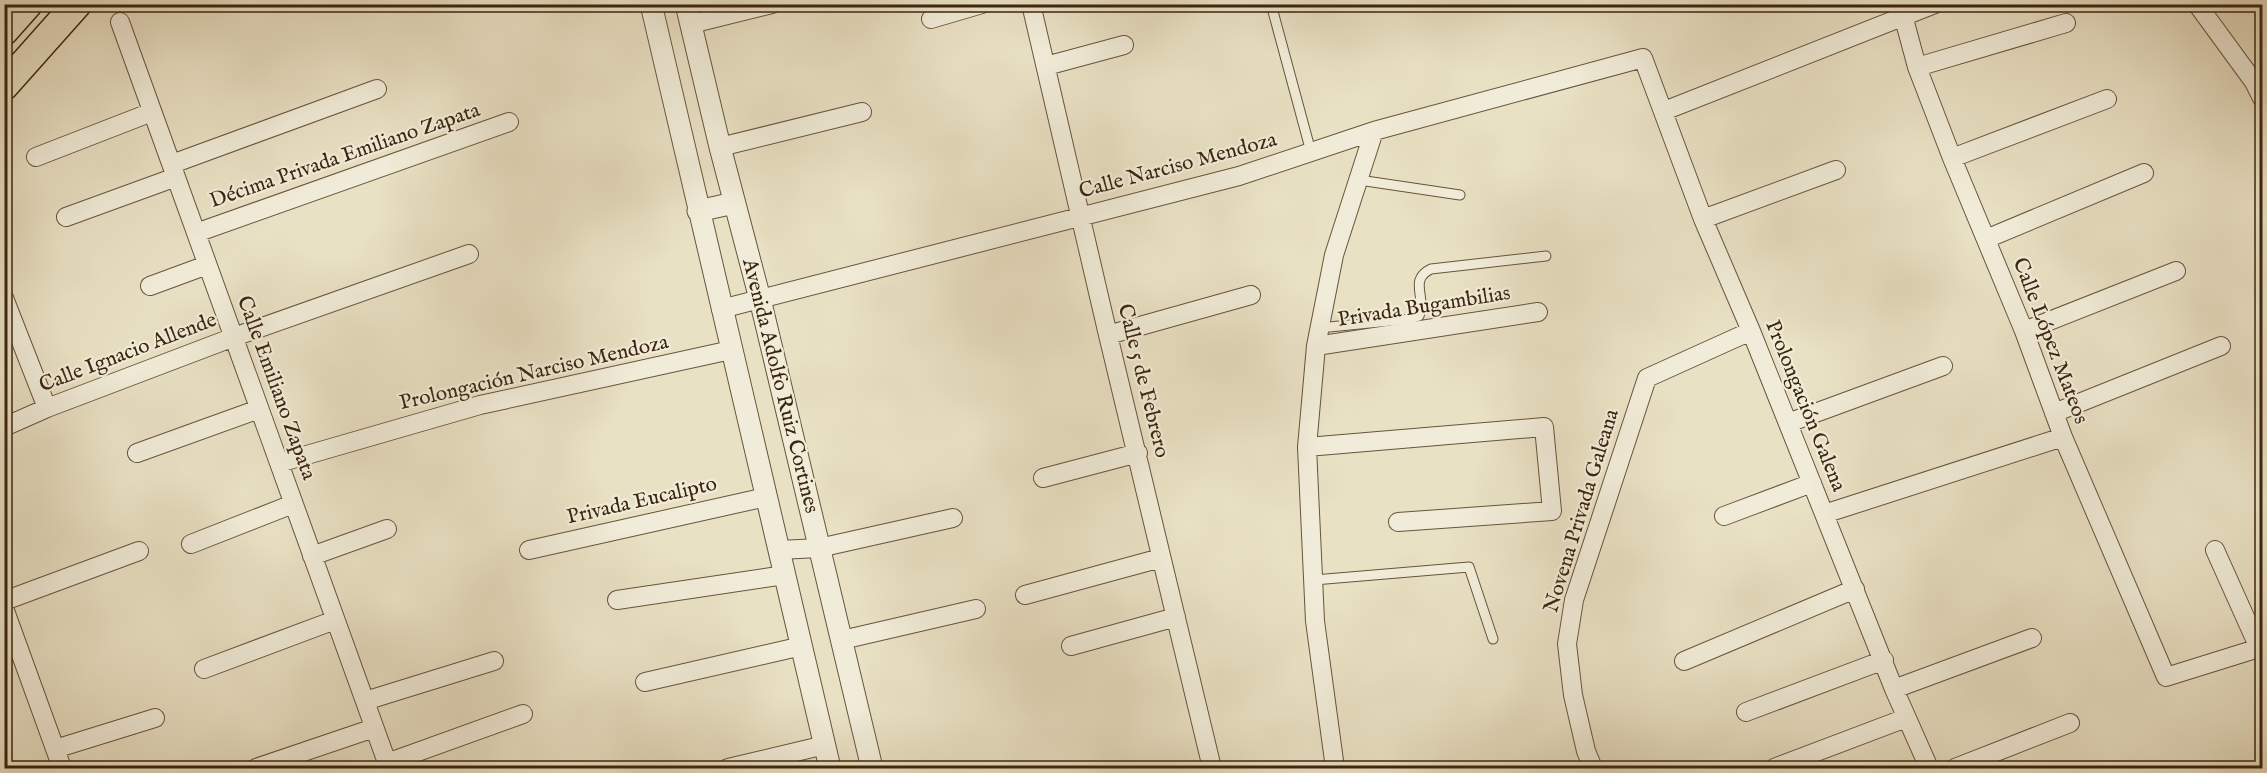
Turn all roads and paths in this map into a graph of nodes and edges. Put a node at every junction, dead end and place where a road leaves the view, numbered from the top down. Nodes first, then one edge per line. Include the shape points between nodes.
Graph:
1 (28, 4) edge
2 (77, 4) edge
3 (651, 4) edge
4 (772, 4) edge
5 (982, 4) edge
6 (1031, 4) edge
7 (1271, 4) edge
8 (1935, 4) edge
9 (2197, 4) edge
10 (1902, 10) edge
11 (688, 14) edge
12 (931, 19) dead end
13 (120, 22) dead end
14 (2066, 23) dead end
15 (4, 31) edge
16 (1124, 45) dead end
17 (1643, 58) joint
18 (1046, 66) junction
19 (1917, 66) junction
20 (4, 86) edge
21 (377, 89) dead end
22 (2262, 98) edge
23 (2107, 99) dead end
24 (1664, 111) junction
25 (152, 112) junction
26 (862, 112) dead end
27 (509, 122) dead end
28 (1374, 131) junction
29 (720, 147) junction
30 (1311, 152) junction
31 (36, 157) dead end
32 (1952, 158) junction
33 (1836, 170) dead end
34 (174, 171) junction
35 (2144, 173) dead end
36 (1359, 180) junction
37 (1460, 195) dead end
38 (734, 203) junction
39 (698, 212) junction
40 (66, 217) dead end
41 (1080, 217) junction
42 (1703, 219) junction
43 (196, 233) junction
44 (1986, 239) junction
45 (469, 254) dead end
46 (1546, 256) dead end
47 (207, 265) junction
48 (2176, 271) dead end
49 (150, 286) dead end
50 (1251, 295) dead end
51 (4, 298) edge
52 (760, 299) junction
53 (721, 309) junction
54 (1538, 312) dead end
55 (1319, 328) junction
56 (1751, 331) junction
57 (2024, 331) junction
58 (1107, 336) junction
59 (234, 337) junction
60 (1316, 346) junction
61 (2221, 346) dead end
62 (731, 351) junction
63 (1943, 366) dead end
64 (47, 408) junction
65 (259, 409) junction
66 (2054, 413) junction
67 (1788, 423) junction
68 (4, 426) edge
69 (2063, 437) junction
70 (1307, 447) junction
71 (137, 453) dead end
72 (1138, 453) junction
73 (279, 463) junction
74 (1043, 478) dead end
75 (1812, 483) junction
76 (766, 497) junction
77 (293, 504) junction
78 (1824, 514) junction
79 (1724, 516) dead end
80 (953, 518) dead end
81 (1398, 522) dead end
82 (387, 529) dead end
83 (191, 544) dead end
84 (819, 548) junction
85 (528, 550) dead end
86 (779, 550) junction
87 (2215, 550) dead end
88 (139, 551) dead end
89 (312, 556) junction
90 (1161, 558) junction
91 (784, 575) junction
92 (1314, 580) junction
93 (1855, 589) junction
94 (1025, 596) dead end
95 (617, 600) dead end
96 (4, 601) edge
97 (4, 608) edge
98 (976, 609) dead end
99 (1176, 617) junction
100 (336, 620) junction
101 (2032, 638) dead end
102 (1493, 639) dead end
103 (842, 640) junction
104 (802, 646) junction
105 (1071, 646) dead end
106 (2261, 649) edge
107 (13, 657) edge
108 (1884, 660) junction
109 (494, 661) dead end
110 (1684, 661) dead end
111 (204, 669) dead end
112 (645, 682) dead end
113 (1894, 689) junction
114 (371, 699) junction
115 (1746, 712) dead end
116 (523, 714) dead end
117 (155, 718) dead end
118 (1906, 718) junction
119 (2070, 723) dead end
120 (374, 728) junction
121 (825, 745) junction
122 (55, 749) junction
123 (388, 766) edge
124 (62, 768) edge
125 (256, 768) edge
126 (728, 768) edge
127 (830, 768) edge
128 (872, 768) edge
129 (1212, 768) edge
130 (1335, 768) edge
131 (1593, 768) edge
132 (1774, 768) edge
133 (1929, 768) edge
134 (1955, 768) edge

1 - 15 highway
2 - 20 highway
3 - 39 street, Avenida Adolfo Ruiz Cortines
4 - 11 street
5 - 12 street
6 - 18 street, Calle 5 de Febrero
7 - 30 lane
8 - 10 street
9 - 22 street
10 - 19 street, Calle López Mateos
10 - 24 street
11 - 29 street, Avenida Adolfo Ruiz Cortines
13 - 25 street, Calle Emiliano Zapata
14 - 19 street
16 - 18 street
17 - 24 street, Prolongación Galena
17 - 28 street, Calle Narciso Mendoza
18 - 41 street, Calle 5 de Febrero
19 - 32 street, Calle López Mateos
21 - 34 street
23 - 32 street
24 - 42 street, Prolongación Galena
25 - 31 street
25 - 34 street, Calle Emiliano Zapata
26 - 29 street
27 - 43 street, Décima Privada Emiliano Zapata
28 - 30 street, Calle Narciso Mendoza
28 - 36 street
29 - 38 street, Avenida Adolfo Ruiz Cortines
30 - 41 street, Calle Narciso Mendoza via 1239,176
32 - 44 street, Calle López Mateos
33 - 42 street
34 - 40 street
34 - 43 street, Calle Emiliano Zapata
35 - 44 street
36 - 37 lane
36 - 55 street via 1334,255
38 - 39 street
38 - 52 street, Avenida Adolfo Ruiz Cortines
39 - 53 street, Avenida Adolfo Ruiz Cortines
41 - 52 street, Calle Narciso Mendoza
41 - 58 street, Calle 5 de Febrero
42 - 56 street, Prolongación Galena
43 - 47 street, Calle Emiliano Zapata
44 - 57 street, Calle López Mateos
45 - 59 street, Calle Ignacio Allende
46 - 55 lane via 1431,269 1419,280 1419,316
47 - 49 street
47 - 59 street, Calle Emiliano Zapata
48 - 57 street
50 - 58 street
51 - 64 street
52 - 53 street, Calle Narciso Mendoza
52 - 84 street, Avenida Adolfo Ruiz Cortines
53 - 62 street, Avenida Adolfo Ruiz Cortines
54 - 60 street, Privada Bugambilias
55 - 60 street
56 - 67 street, Prolongación Galena
56 - 131 street, Novena Privada Galeana via 1647,378 1574,600 1566,644 1573,695
57 - 66 street, Calle López Mateos
58 - 72 street, Calle 5 de Febrero
59 - 64 street, Calle Ignacio Allende
59 - 65 street, Calle Emiliano Zapata
60 - 70 street
61 - 66 street
62 - 73 street, Prolongación Narciso Mendoza via 480,405
62 - 76 street, Avenida Adolfo Ruiz Cortines
63 - 67 street
64 - 68 street, Calle Ignacio Allende
65 - 71 street
65 - 73 street, Calle Emiliano Zapata
66 - 69 street, Calle López Mateos
67 - 75 street, Prolongación Galena
69 - 78 street
69 - 106 street, Calle López Mateos via 2166,678
70 - 81 street via 1544,427 1552,511
70 - 92 street
72 - 74 street
72 - 90 street, Calle 5 de Febrero
73 - 77 street, Calle Emiliano Zapata
75 - 78 street, Prolongación Galena
75 - 79 street
76 - 85 street, Privada Eucalipto
76 - 86 street, Avenida Adolfo Ruiz Cortines
77 - 83 street
77 - 89 street, Calle Emiliano Zapata
78 - 93 street, Prolongación Galena
80 - 84 street
82 - 89 street
84 - 86 street
84 - 103 street, Avenida Adolfo Ruiz Cortines
86 - 91 street, Avenida Adolfo Ruiz Cortines
87 - 106 street
88 - 96 street
89 - 100 street, Calle Emiliano Zapata
90 - 94 street
90 - 99 street, Calle 5 de Febrero
91 - 95 street
91 - 104 street, Avenida Adolfo Ruiz Cortines
92 - 102 lane via 1469,567
92 - 130 street
93 - 108 street, Prolongación Galena
93 - 110 street
97 - 107 street
98 - 103 street
99 - 105 street
99 - 129 street, Calle 5 de Febrero
100 - 111 street
100 - 114 street, Calle Emiliano Zapata
101 - 113 street
103 - 128 street, Avenida Adolfo Ruiz Cortines
104 - 112 street
104 - 121 street, Avenida Adolfo Ruiz Cortines
107 - 122 street
108 - 113 street, Prolongación Galena
108 - 115 street
109 - 114 street
113 - 118 street, Prolongación Galena
114 - 120 street, Calle Emiliano Zapata
116 - 123 street
117 - 122 street
118 - 132 street
118 - 133 street, Prolongación Galena
119 - 134 street
120 - 123 street, Calle Emiliano Zapata
120 - 125 street
121 - 126 street
121 - 127 street, Avenida Adolfo Ruiz Cortines
122 - 124 street

